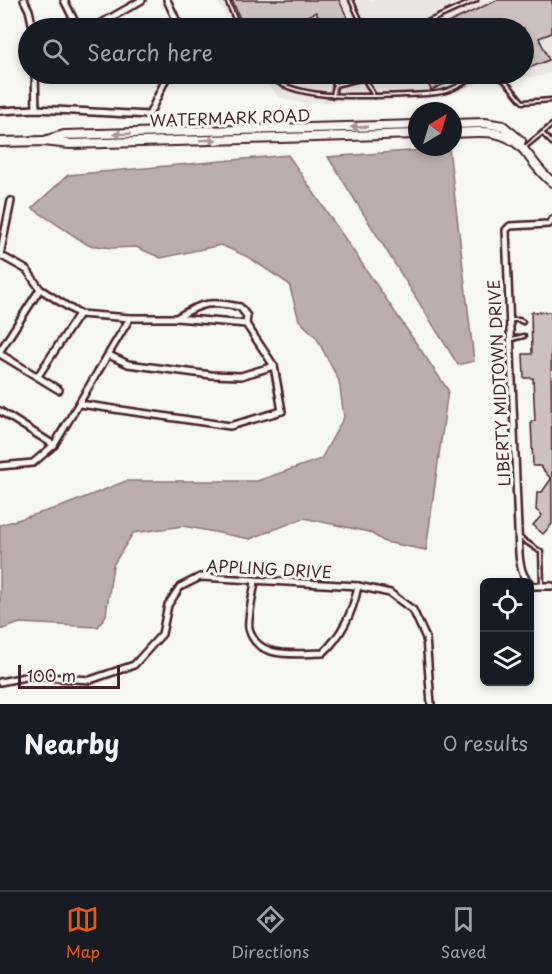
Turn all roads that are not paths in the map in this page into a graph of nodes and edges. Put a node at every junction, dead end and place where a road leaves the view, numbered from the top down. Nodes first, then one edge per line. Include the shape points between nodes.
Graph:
1 (24, 0) edge
2 (64, 0) edge
3 (142, 0) edge
4 (167, 0) edge
5 (227, 0) edge
6 (351, 0) edge
7 (476, 0) edge
8 (31, 18) edge
9 (73, 18) edge
10 (110, 18) edge
11 (175, 18) edge
12 (235, 18) edge
13 (359, 18) edge
14 (436, 18) edge
15 (35, 84) edge
16 (163, 84) edge
17 (285, 84) edge
18 (339, 84) edge
19 (367, 84) edge
20 (463, 84) edge
21 (507, 84) edge
22 (335, 85) joint
23 (333, 96) junction
24 (374, 96) junction
25 (552, 100) edge
26 (36, 109) junction
27 (0, 111) edge
28 (462, 124) edge
29 (408, 125) edge
30 (552, 125) edge
31 (462, 133) edge
32 (542, 133) junction
33 (408, 134) edge
34 (44, 141) junction
35 (0, 142) edge
36 (552, 143) edge
37 (525, 152) junction
38 (552, 182) edge
39 (11, 201) dead end
40 (552, 220) edge
41 (0, 255) edge
42 (40, 289) junction
43 (79, 314) junction
44 (130, 318) junction
45 (176, 318) junction
46 (508, 320) junction
47 (523, 322) dead end
48 (246, 324) junction
49 (524, 336) dead end
50 (509, 340) junction
51 (0, 352) edge
52 (109, 355) junction
53 (274, 366) junction
54 (38, 376) junction
55 (59, 390) dead end
56 (80, 404) junction
57 (0, 411) edge
58 (54, 445) junction
59 (0, 466) edge
60 (519, 537) junction
61 (525, 578) edge
62 (255, 581) junction
63 (358, 586) junction
64 (534, 586) edge
65 (542, 586) junction
66 (552, 586) edge
67 (0, 682) edge
68 (431, 704) edge

1 - 8 street
2 - 9 street
3 - 10 street
4 - 11 street
5 - 12 lane
6 - 13 lane
7 - 14 lane
15 - 26 street
16 - 26 street via 149,115
17 - 23 lane
18 - 22 lane
19 - 24 lane
20 - 24 lane via 444,92
21 - 25 lane via 523,102
22 - 23 lane
23 - 24 lane
26 - 27 street
28 - 37 street via 503,126 520,140
29 -> 34 street, WATERMARK ROAD via 64,135
30 - 32 lane
31 - 37 street via 502,133
32 - 36 lane
32 - 37 lane
34 -> 33 street, WATERMARK ROAD via 70,144
34 - 35 street, WATERMARK ROAD
37 - 38 street
39 - 41 street
40 - 46 street, LIBERTY MIDTOWN DRIVE via 549,224 510,226 506,230
41 - 42 street via 27,270
42 - 43 street
42 - 51 street
43 - 44 street
43 - 54 street
44 - 45 street
44 - 52 street
45 - 48 street
45 - 48 street via 197,305 221,303 240,307 247,315
46 - 47 lane
46 - 50 street, LIBERTY MIDTOWN DRIVE
48 - 53 street
49 - 50 lane
50 - 60 street, LIBERTY MIDTOWN DRIVE
51 - 54 street
52 - 53 street via 128,364 211,375 241,376
52 - 56 street
53 - 56 street via 282,411 230,426
54 - 55 street
56 - 58 street
57 - 58 street
58 - 59 street via 33,463
60 - 61 street, LIBERTY MIDTOWN DRIVE
60 - 65 lane via 541,552
62 - 63 street, APPLING DRIVE
62 - 63 street via 249,627 257,643 272,652 323,653 337,640 353,609
62 - 67 street, APPLING DRIVE via 200,577 180,587 168,605 162,634 134,665 90,680 30,676
63 - 68 street, APPLING DRIVE via 390,593 413,610 426,638
64 - 65 street, LIBERTY MIDTOWN DRIVE
65 - 66 street, LIBERTY MIDTOWN DRIVE

